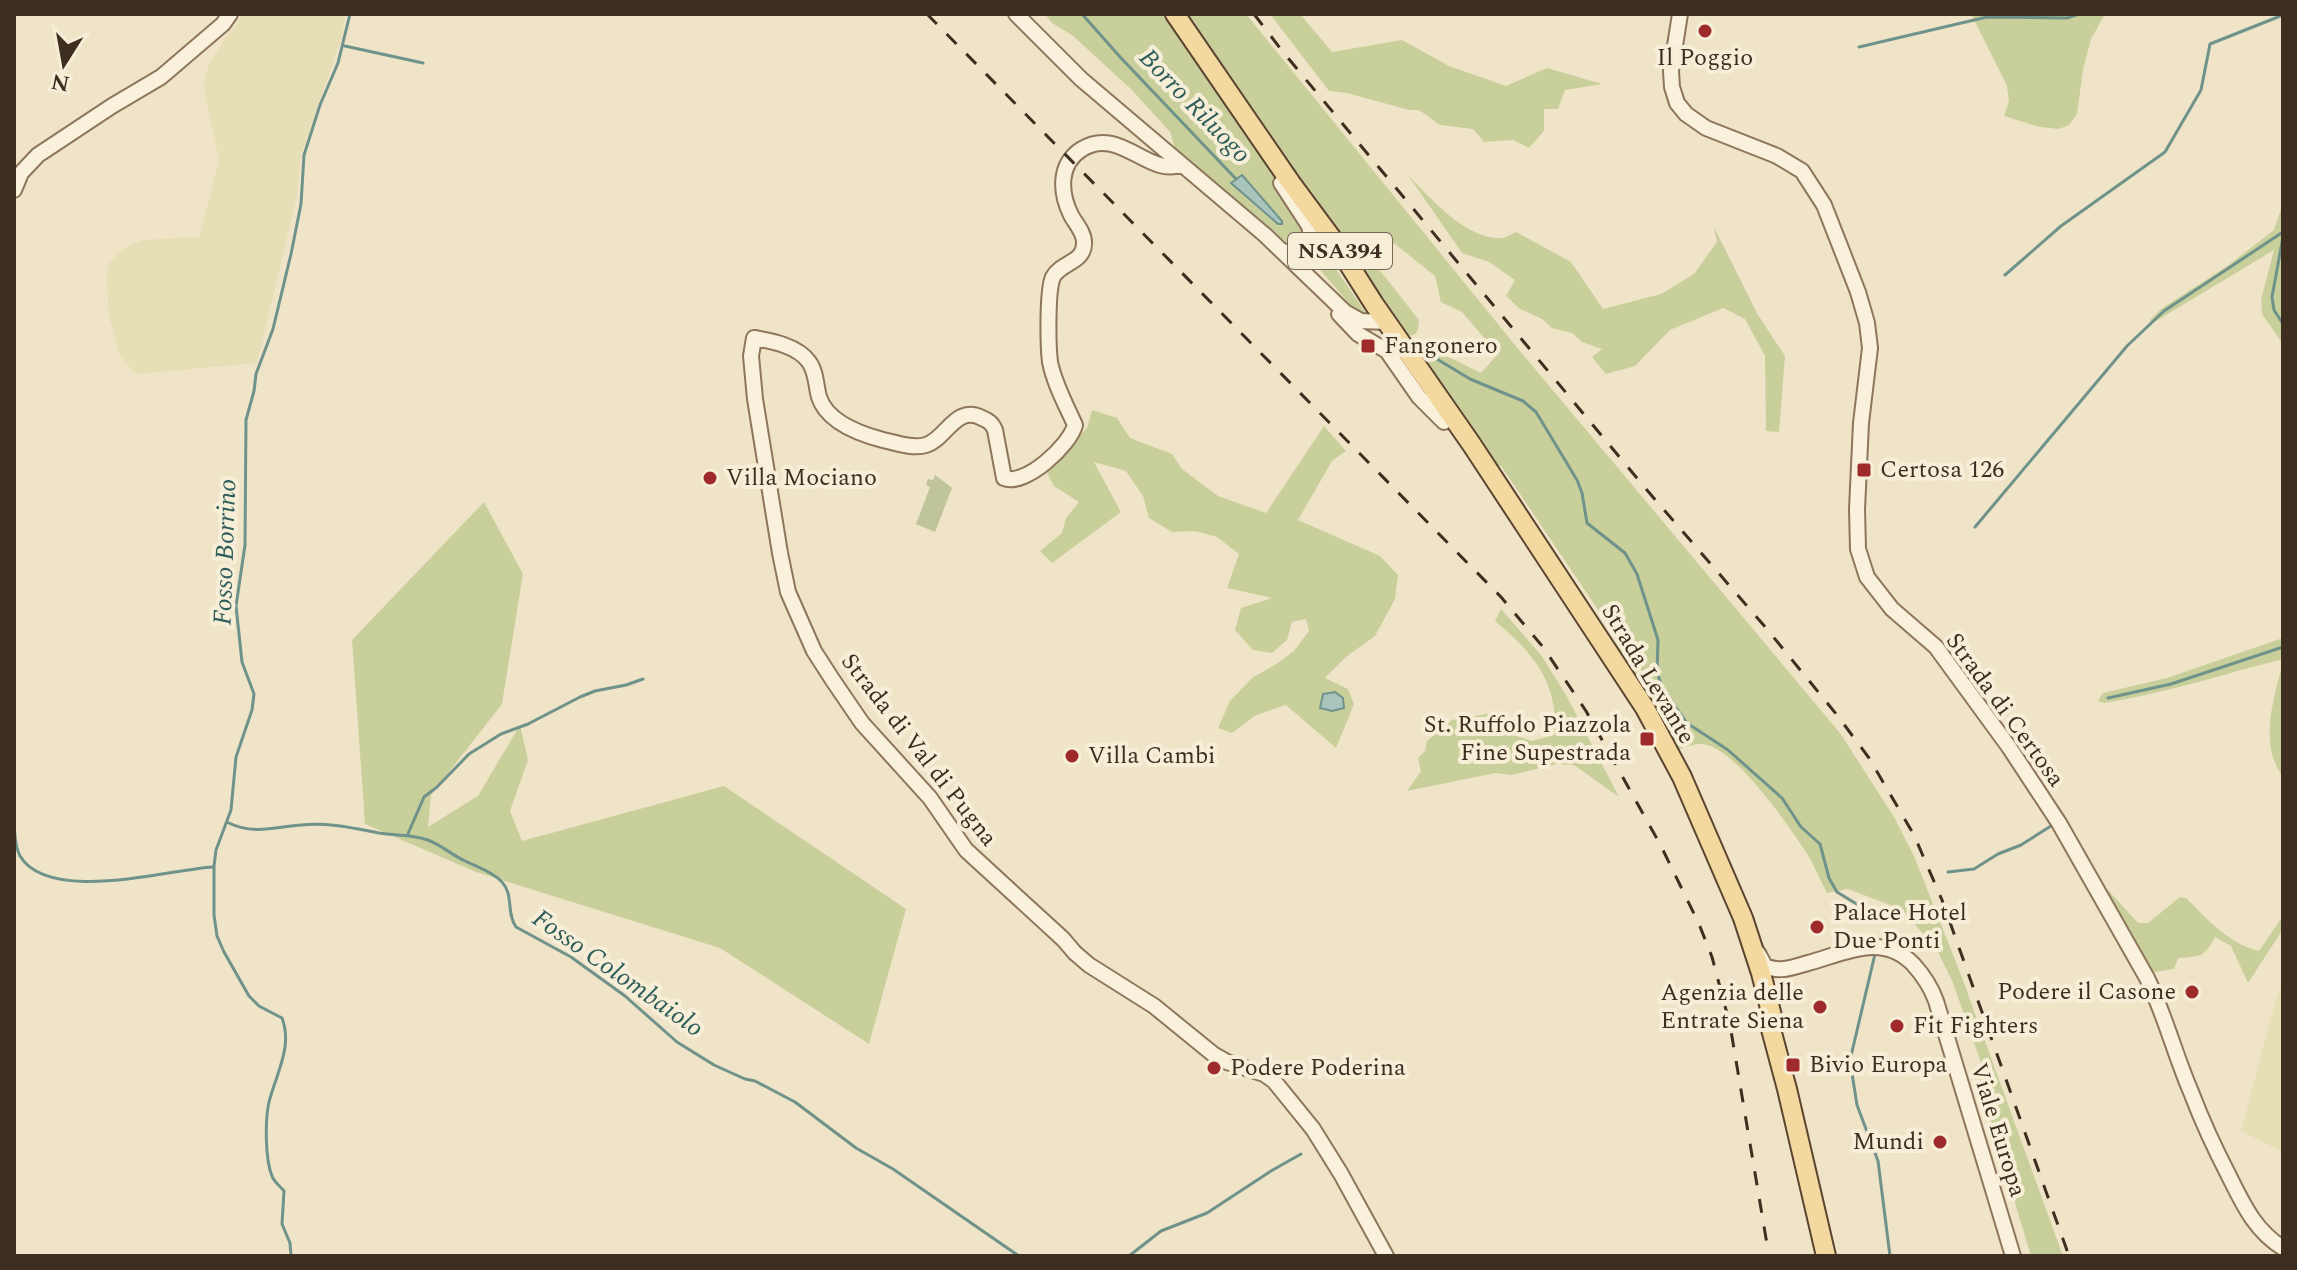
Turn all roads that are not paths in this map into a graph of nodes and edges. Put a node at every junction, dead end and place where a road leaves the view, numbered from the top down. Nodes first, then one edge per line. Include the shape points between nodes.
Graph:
1 (230, 14) edge
2 (1016, 14) edge
3 (1175, 14) edge
4 (1680, 14) edge
5 (1263, 142) junction
6 (1180, 165) junction
7 (14, 190) edge
8 (1284, 252) junction
9 (1377, 329) junction
10 (1495, 483) junction
11 (1735, 904) junction
12 (1749, 935) junction
13 (1790, 968) junction
14 (1772, 1022) junction
15 (2283, 1248) edge
16 (1386, 1256) edge
17 (1826, 1256) edge
18 (2013, 1256) edge

1 - 7 street via 161,77 38,155
2 - 6 street via 1070,70
3 - 5 main road, NSA394
4 - 15 street, Strada di Certosa via 1671,71 1677,103 1706,128 1802,171 1824,205 1855,283 1870,348 1857,509 1858,549 1867,577 1892,609 1939,652 2034,783 2147,978 2214,1148 2244,1207 2263,1233
5 - 8 street via 1269,164 1310,230 1303,248
5 - 9 main road, NSA394
6 - 8 street
6 - 16 street, Strada di Val di Pugna via 1166,168 1125,148 1101,144 1081,150 1066,167 1063,191 1085,245 1081,255 1052,279 1050,362 1075,425 1073,435 1043,465 1022,477 1004,478 995,430 977,415 966,415 926,445 915,446 876,438 840,422 822,403 803,356 754,338 755,399 780,553 788,592 814,651 862,723 930,798 966,850 1089,965 1154,1006 1213,1054 1274,1081 1320,1140
8 - 9 street via 1348,314
9 - 10 main road, Strada Levante
9 - 10 main road, Strada Levante via 1472,445
10 - 11 main road, Strada Levante via 1645,708 1704,825
11 - 12 main road, Strada Levante
11 - 14 main road, Strada Levante
12 - 13 street via 1765,966
12 - 14 main road, Strada Levante
13 - 14 street via 1769,984
13 - 18 street, Viale Europa via 1879,946 1897,951 1919,971 1936,1001
14 - 17 main road, Strada Levante

